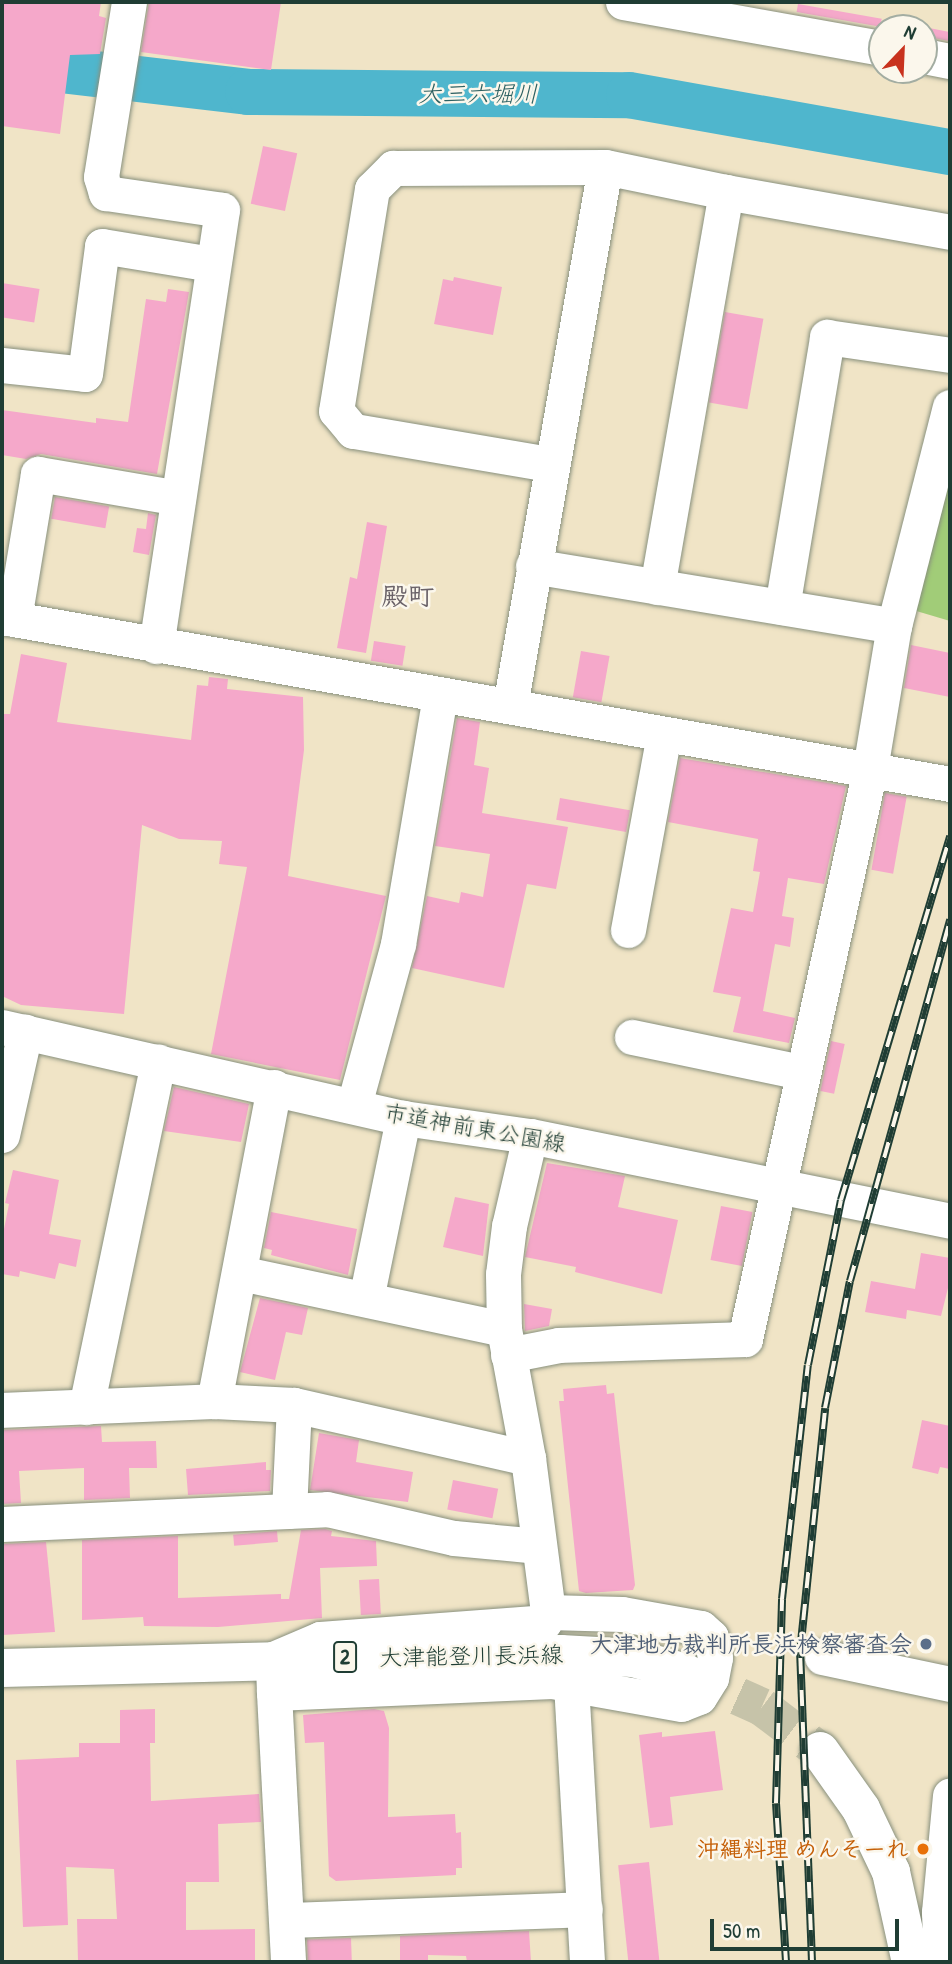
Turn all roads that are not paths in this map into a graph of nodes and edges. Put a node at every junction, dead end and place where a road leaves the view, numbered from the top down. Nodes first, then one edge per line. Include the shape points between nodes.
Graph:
1 (129, 2) edge
2 (627, 2) edge
3 (789, 16) edge
4 (868, 43) edge
5 (605, 167) junction
6 (726, 192) junction
7 (950, 232) edge
8 (212, 264) junction
9 (950, 355) edge
10 (2, 365) edge
11 (950, 407) edge
12 (549, 464) junction
13 (178, 498) junction
14 (533, 566) junction
15 (657, 587) junction
16 (782, 607) junction
17 (8, 618) edge
18 (894, 626) junction
19 (156, 646) junction
20 (440, 695) junction
21 (510, 706) junction
22 (664, 734) junction
23 (870, 769) junction
24 (950, 784) edge
25 (628, 930) dead end
26 (13, 1030) edge
27 (632, 1037) dead end
28 (158, 1061) junction
29 (801, 1072) junction
30 (274, 1087) junction
31 (354, 1105) junction
32 (403, 1118) junction
33 (2, 1129) edge
34 (530, 1136) junction
35 (777, 1186) junction
36 (950, 1221) edge
37 (240, 1273) junction
38 (366, 1298) junction
39 (506, 1342) junction
40 (214, 1401) junction
41 (294, 1405) junction
42 (86, 1407) junction
43 (2, 1410) edge
44 (528, 1458) junction
45 (289, 1511) junction
46 (2, 1524) edge
47 (539, 1546) junction
48 (548, 1612) junction
49 (822, 1657) dead end
50 (2, 1668) edge
51 (686, 1673) tunnel mouth
52 (274, 1676) junction
53 (571, 1684) junction
54 (950, 1684) edge
55 (820, 1751) tunnel mouth
56 (950, 1796) edge
57 (585, 1909) junction
58 (287, 1920) junction
59 (288, 1962) edge
60 (587, 1962) edge
61 (911, 1962) edge
62 (941, 1962) edge

1 - 8 street via 101,177 106,193 222,210
2 - 3 street
3 - 4 street
5 - 6 street
5 - 12 street
5 - 12 street via 393,167 372,189 336,411 353,431
6 - 7 street
6 - 15 street
8 - 10 street via 102,246 85,374
8 - 13 street
9 - 16 street via 827,337
11 - 18 street
12 - 14 street
13 - 17 street via 38,474
13 - 19 street
14 - 15 street
14 - 21 street
15 - 16 street
16 - 18 street
17 - 19 street
18 - 23 street
19 - 20 street
20 - 21 street
20 - 31 street via 400,932
21 - 22 street
22 - 23 street
22 - 25 street
23 - 24 street
23 - 29 street
26 - 28 street, 市道神前東公園線
26 - 33 street
27 - 29 street
28 - 30 street, 市道神前東公園線
28 - 42 street
29 - 35 street
30 - 31 street, 市道神前東公園線
30 - 37 street
31 - 32 street, 市道神前東公園線
32 - 34 street, 市道神前東公園線
32 - 38 street
34 - 35 street, 市道神前東公園線
34 - 39 street via 503,1274
35 - 36 street, 市道神前東公園線
35 - 39 street via 745,1339 559,1345
37 - 38 street
37 - 40 street
38 - 39 street
39 - 44 street
40 - 41 street
40 - 42 street
41 - 44 street
41 - 45 street
42 - 43 street
44 - 47 street
45 - 46 street
45 - 47 street via 327,1508 454,1538
47 - 48 street
48 - 52 street via 544,1622 320,1639
48 - 53 street via 622,1614 701,1629 711,1637 715,1658 711,1678 699,1697 681,1704
49 - 54 street
50 - 52 main road, 大津能登川長浜線 / 2
51 - 52 main road, 大津能登川長浜線 / 2 via 633,1658 561,1654
52 - 53 street
52 - 58 street
53 - 57 street
55 - 61 main road via 861,1809 891,1872
56 - 62 street via 939,1912
57 - 58 street
57 - 60 street
58 - 59 street

